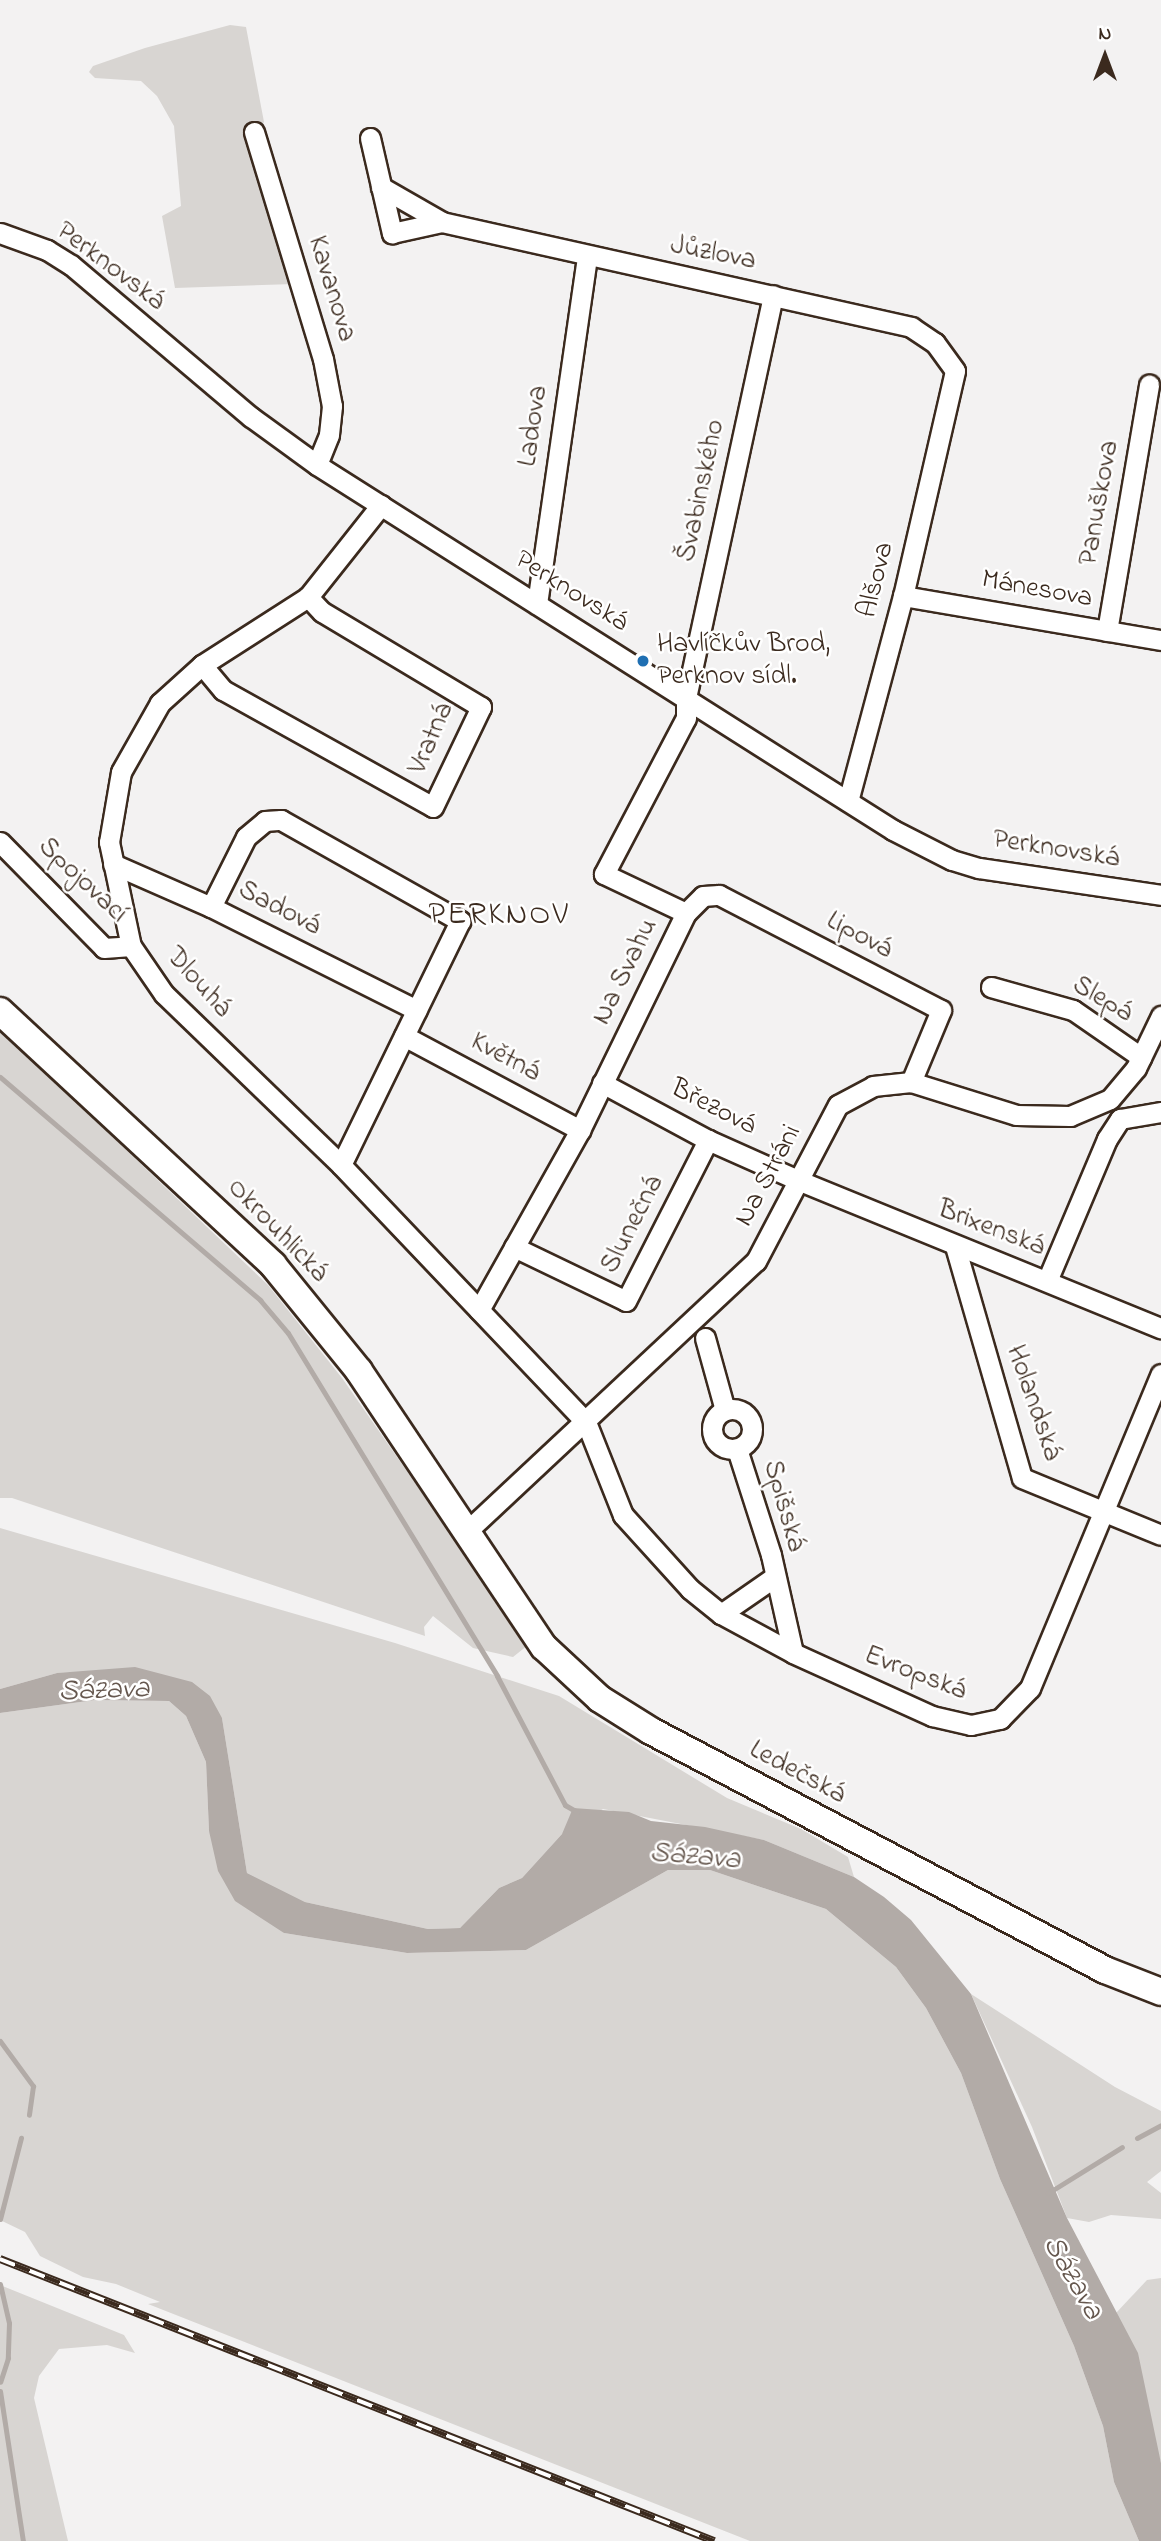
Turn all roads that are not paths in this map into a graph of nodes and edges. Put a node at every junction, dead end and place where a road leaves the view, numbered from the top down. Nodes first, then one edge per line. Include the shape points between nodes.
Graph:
1 (254, 132) dead end
2 (370, 138) dead end
3 (381, 187) junction
4 (442, 222) junction
5 (0, 233) edge
6 (587, 257) junction
7 (773, 295) junction
8 (954, 371) joint
9 (1149, 385) dead end
10 (317, 465) junction
11 (381, 505) junction
12 (903, 596) junction
13 (308, 597) junction
14 (537, 604) junction
15 (1107, 631) junction
16 (1161, 640) edge
17 (202, 665) junction
18 (686, 698) junction
19 (848, 800) junction
20 (0, 842) edge
21 (113, 864) junction
22 (1161, 895) edge
23 (211, 907) junction
24 (686, 913) junction
25 (131, 946) junction
26 (991, 987) dead end
27 (417, 1010) junction
28 (0, 1011) edge
29 (1161, 1016) edge
30 (404, 1036) junction
31 (1141, 1057) junction
32 (911, 1082) junction
33 (602, 1083) junction
34 (1161, 1112) edge
35 (580, 1130) junction
36 (708, 1140) junction
37 (341, 1165) junction
38 (800, 1181) junction
39 (955, 1246) junction
40 (514, 1247) junction
41 (1046, 1281) junction
42 (479, 1310) junction
43 (1161, 1328) edge
44 (705, 1338) dead end
45 (1161, 1374) edge
46 (725, 1410) junction
47 (586, 1422) junction
48 (737, 1449) junction
49 (1104, 1511) junction
50 (465, 1533) junction
51 (1161, 1535) edge
52 (773, 1578) junction
53 (721, 1614) junction
54 (793, 1653) junction
55 (1161, 1992) edge

1 - 10 street, Kavanova via 323,359 332,406 329,435
2 - 3 street, Jůzlova
3 - 4 street, Jůzlova
3 - 4 street, Jůzlova via 392,233
4 - 6 street, Jůzlova
5 - 10 street, Perknovská via 47,250 71,265 251,417
6 - 7 street, Jůzlova
6 - 14 street, Ladova
7 - 8 street, Jůzlova via 911,327 935,343
7 - 18 street, Švabinského
8 - 12 street, Alšova
9 - 15 street, Panuškova
10 - 11 street, Perknovská
11 - 13 street, Dlouhá
11 - 14 street, Perknovská
12 - 15 street, Mánesova
12 - 19 street, Alšova
13 - 17 street, Dlouhá
13 - 17 street, Vratná via 322,612 481,707 433,807 223,690
14 - 18 street, Perknovská
15 - 16 street, Mánesova
17 - 21 street, Dlouhá via 160,703 121,772 110,819
18 - 19 street, Perknovská
18 - 24 street, Na Svahu via 685,718 604,874
19 - 22 street, Perknovská via 952,860
20 - 25 street, Spojovací via 104,948
21 - 23 street, Sadová
21 - 25 street, Dlouhá
23 - 27 street, Sadová
23 - 27 street via 246,836 265,821 291,822 460,921
24 - 32 street, Lipová via 703,896 719,895 941,1010
24 - 33 street, Na Svahu
25 - 37 street, Dlouhá via 164,995
26 - 31 street, Slepá via 1073,1010
27 - 30 street
28 - 50 main road, Okrouhlická via 273,1265 359,1371
29 - 31 street, Na Stráni
30 - 35 street, Květná
30 - 37 street
31 - 32 street, Na Stráni via 1110,1099 1070,1116 1016,1115
32 - 38 street, Na Stráni via 873,1086 838,1105
33 - 35 street, Na Svahu
33 - 36 street, Březová
34 - 41 street via 1120,1119 1107,1139
35 - 40 street, Na Svahu
36 - 38 street, Březová
36 - 40 street, Slunečná via 626,1301
37 - 42 street, Dlouhá
38 - 39 street, Brixenská
38 - 47 street, Na Stráni via 756,1261
39 - 41 street, Brixenská
39 - 49 street, Holandská via 1022,1478
40 - 42 street, Na Svahu
41 - 43 street, Brixenská
42 - 47 street, Dlouhá
44 - 46 street
45 - 49 street, Evropská
46 - 48 street, Spišská via 714,1419 711,1433 723,1448
46 - 48 street, Spišská via 742,1412 752,1426 750,1439
47 - 50 street, Na Stráni
47 - 53 street, Evropská via 623,1515 690,1589
48 - 52 street, Spišská via 771,1555
49 - 51 street, Holandská
49 - 54 street, Evropská via 1030,1688 1000,1719 971,1725 932,1716
50 - 55 main road, Ledečská via 544,1647 600,1699 651,1731 1105,1970
52 - 53 street, Spišská
52 - 54 street, Spišská
53 - 54 street, Evropská

